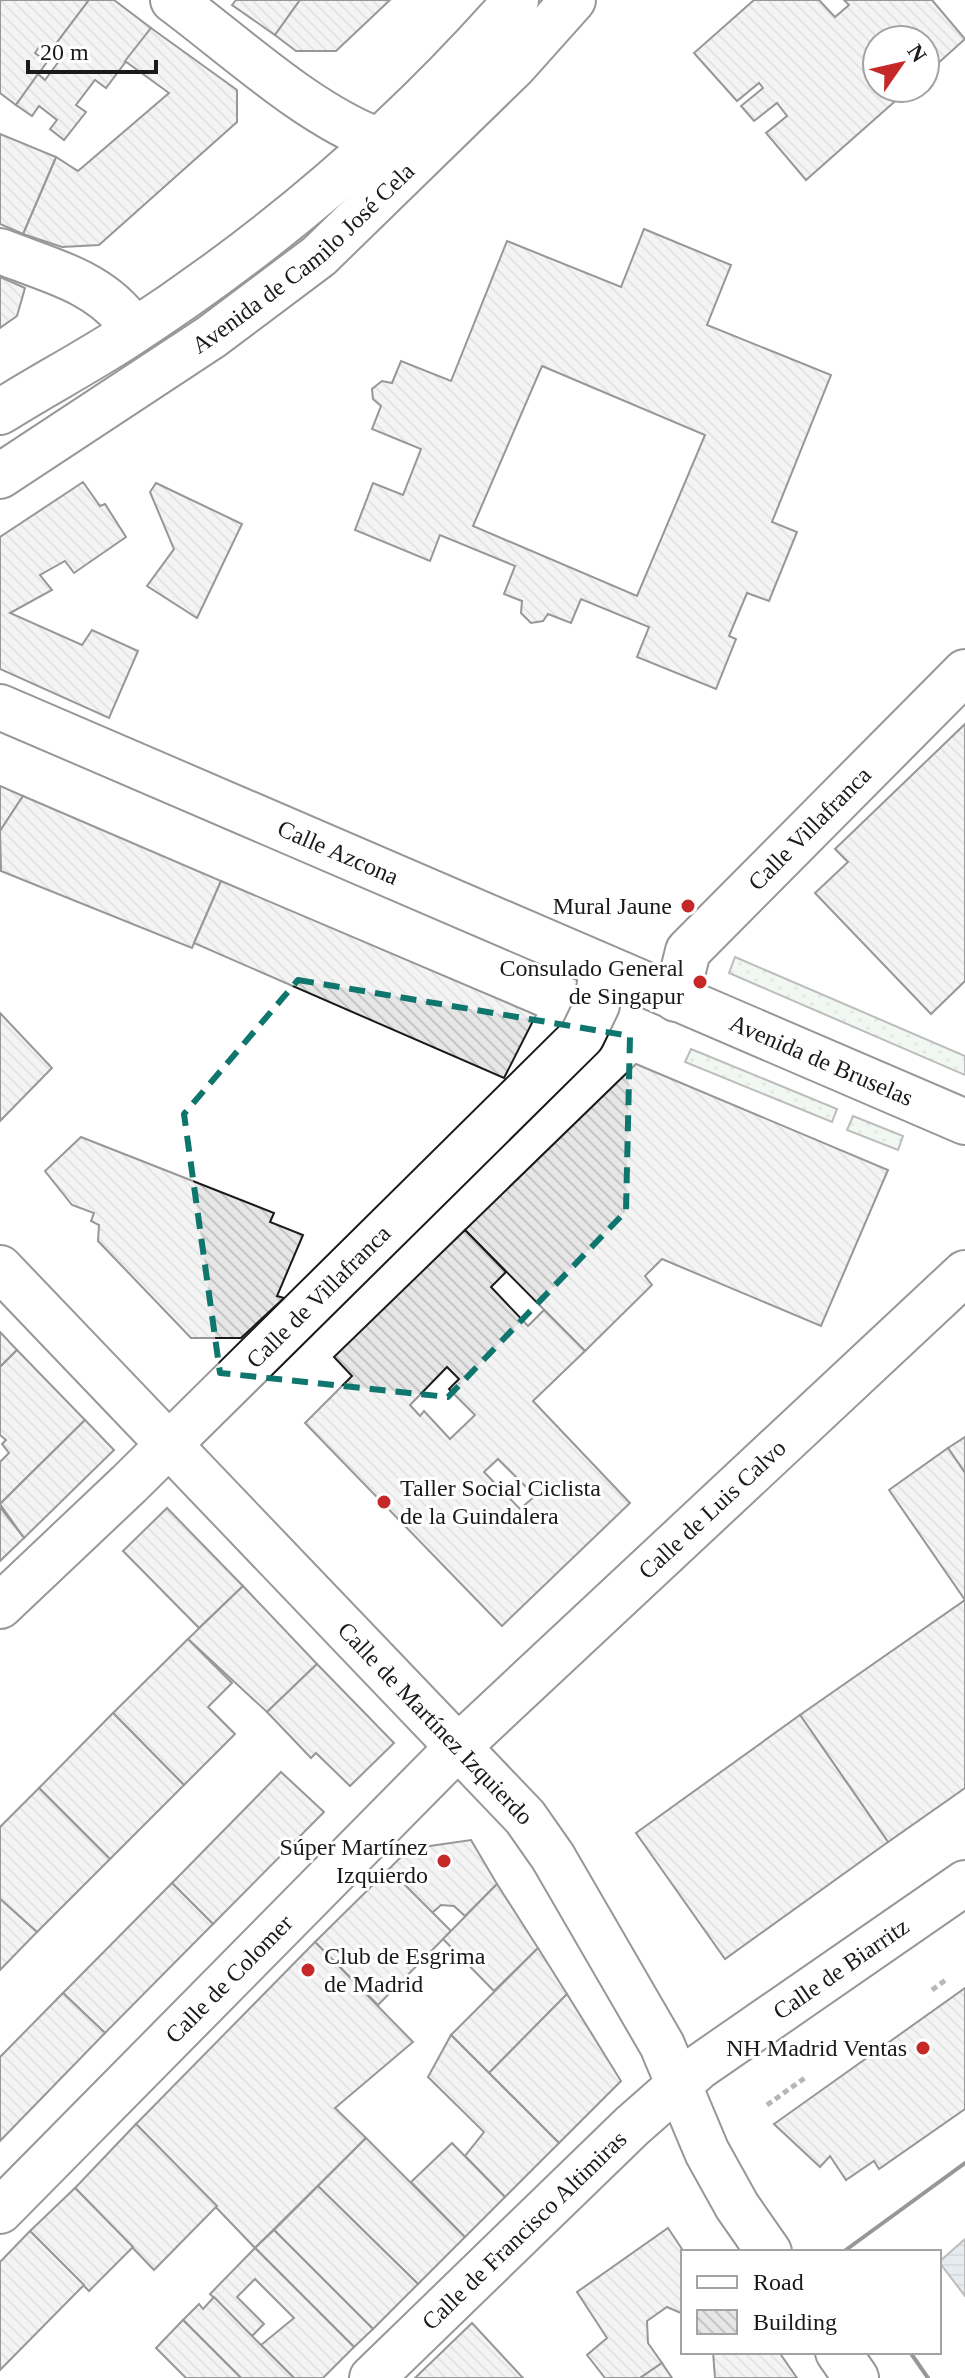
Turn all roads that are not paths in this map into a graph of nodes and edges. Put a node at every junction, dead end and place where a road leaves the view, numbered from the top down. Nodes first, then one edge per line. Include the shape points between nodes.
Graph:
1 (173, 0) edge
2 (516, 0) edge
3 (573, 0) edge
4 (377, 140) junction
5 (0, 251) edge
6 (126, 336) junction
7 (0, 412) edge
8 (0, 476) edge
9 (965, 672) edge
10 (0, 707) edge
11 (602, 967) junction
12 (676, 999) junction
13 (965, 1122) edge
14 (0, 1268) edge
15 (965, 1273) edge
16 (170, 1444) junction
17 (0, 1606) edge
18 (459, 1746) junction
19 (965, 1883) edge
20 (680, 2084) junction
21 (0, 2211) edge
22 (768, 2250) edge
23 (839, 2354) edge
24 (372, 2378) edge
25 (856, 2378) edge

1 - 4 street via 353,131
2 - 4 street, Avenida de Camilo José Cela
3 - 8 street, Avenida de Camilo José Cela via 514,66 319,256 211,337
4 - 6 street, Avenida de Camilo José Cela via 260,241
5 - 6 street via 111,300 126,319
6 - 7 street, Avenida de Camilo José Cela
9 - 12 street, Calle Villafranca via 688,951
10 - 11 street, Calle Azcona
11 - 12 street, Calle Azcona
11 - 16 street, Calle de Villafranca via 597,1005 582,1036
12 - 13 street, Avenida de Bruselas
14 - 16 street, Calle de Martínez Izquierdo
15 - 18 street, Calle de Luis Calvo
16 - 17 street, Calle de Villafranca
16 - 18 street, Calle de Martínez Izquierdo
18 - 20 street, Calle de Martínez Izquierdo via 525,1817 553,1857
18 - 21 street, Calle de Colomer
19 - 20 street, Calle de Biarritz
20 - 22 street, Calle de Martínez Izquierdo via 707,2152
20 - 24 street, Calle de Francisco Altimiras
23 - 25 street

